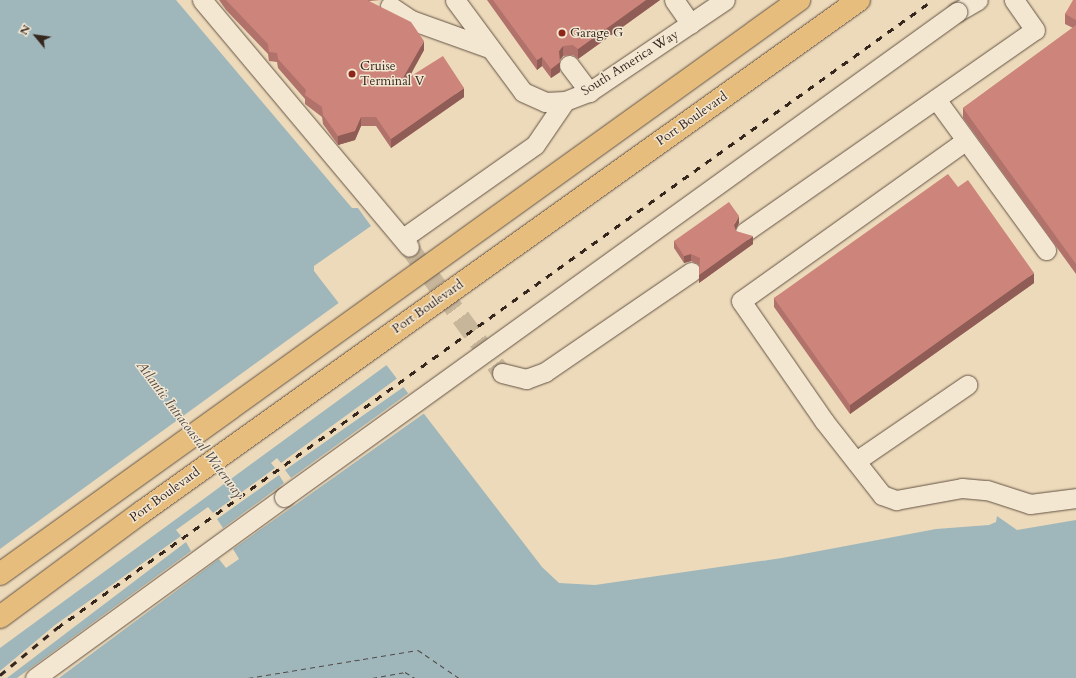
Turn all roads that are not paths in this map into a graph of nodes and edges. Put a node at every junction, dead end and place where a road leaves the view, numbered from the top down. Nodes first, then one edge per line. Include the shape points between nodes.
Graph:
1 (202, 0) edge
2 (455, 0) edge
3 (674, 0) edge
4 (725, 0) edge
5 (799, 0) edge
6 (859, 0) edge
7 (978, 0) edge
8 (1014, 0) edge
9 (390, 6) dead end
10 (691, 24) junction
11 (489, 48) junction
12 (569, 65) dead end
13 (589, 92) junction
14 (936, 99) junction
15 (565, 101) junction
16 (965, 141) junction
17 (745, 232) edge
18 (1046, 250) dead end
19 (691, 272) dead end
20 (502, 374) tunnel mouth
21 (967, 385) dead end
22 (856, 462) junction
23 (1076, 498) edge
24 (0, 574) edge
25 (0, 617) edge
26 (34, 678) edge

1 - 15 street via 406,242 534,144
2 - 11 street, South America Way
3 - 10 street
4 - 10 street, South America Way
5 - 24 main road, bridge
6 - 25 main road, Port Boulevard, bridge via 148,507
7 - 26 street, bridge via 957,12
8 - 14 street via 1035,30
9 - 11 street via 411,20
10 - 13 street, South America Way
11 - 15 street, South America Way via 523,92 546,102
12 - 13 street
13 - 15 street, South America Way
14 - 16 street
14 - 17 street
16 - 18 street
16 - 22 street via 741,301
19 - 20 street via 545,372 526,379
21 - 22 street
22 - 23 street via 882,495 890,499 962,488 987,490 1030,504

